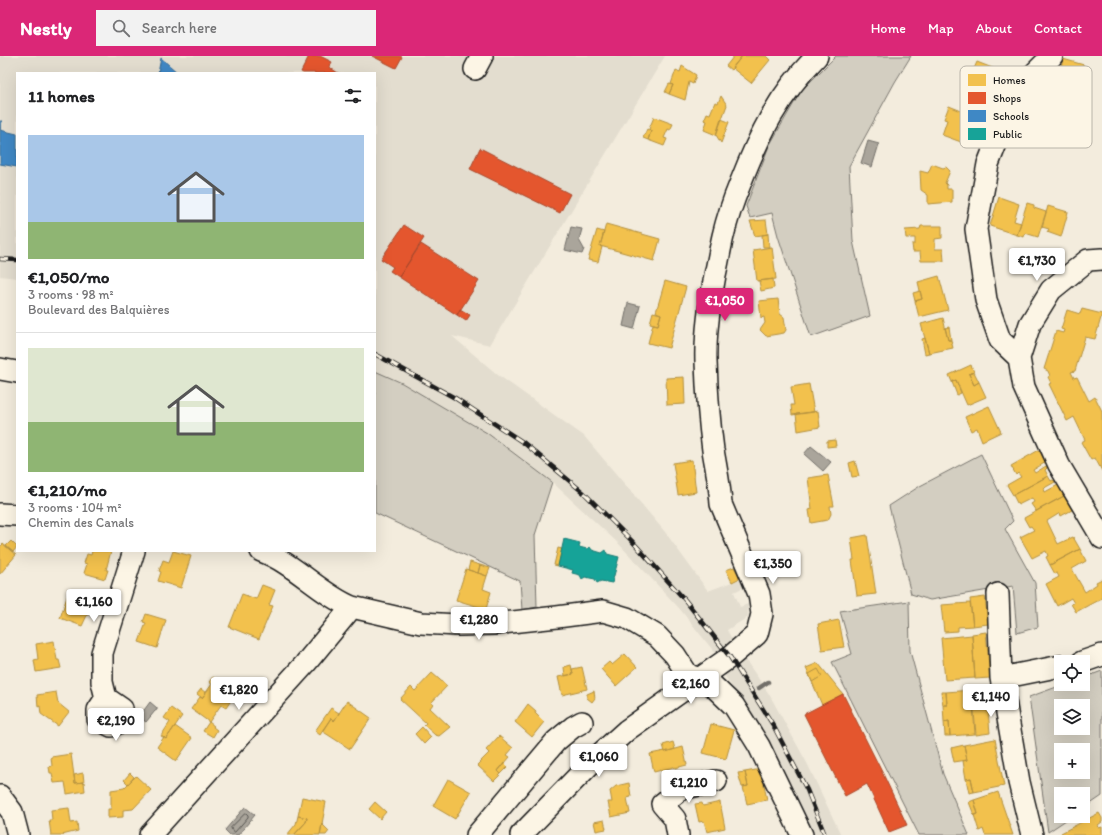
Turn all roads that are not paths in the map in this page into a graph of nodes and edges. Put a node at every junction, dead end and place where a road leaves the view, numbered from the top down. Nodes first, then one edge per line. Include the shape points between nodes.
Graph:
1 (817, 56) edge
2 (1052, 56) edge
3 (1042, 66) edge
4 (994, 148) edge
5 (1102, 259) edge
6 (1019, 358) junction
7 (0, 369) edge
8 (16, 372) edge
9 (0, 514) edge
10 (16, 515) edge
11 (1102, 538) edge
12 (134, 552) edge
13 (264, 552) edge
14 (998, 594) dead end
15 (352, 607) junction
16 (1102, 655) edge
17 (1090, 659) edge
18 (1054, 667) edge
19 (700, 678) junction
20 (1001, 678) junction
21 (106, 698) dead end
22 (582, 722) dead end
23 (716, 780) dead end
24 (0, 796) edge
25 (18, 835) edge
26 (150, 835) edge
27 (477, 835) edge
28 (521, 835) edge
29 (678, 835) edge
30 (802, 835) edge
31 (1032, 835) edge

1 - 19 street via 783,96 755,144 723,235 710,303 706,360 710,424 721,504 759,594 762,614 757,634
2 - 3 street
4 - 6 street via 988,164 976,229 986,300 1000,340
5 - 6 street via 1088,260 1051,290 1030,324
6 - 11 street via 1024,387 1059,465
7 - 8 street
9 - 10 street
12 - 21 street via 102,653 102,682
13 - 15 street
14 - 20 street
15 - 19 street via 421,623 458,626 603,611 627,618 657,636 675,655 688,675
15 - 26 street via 305,664
16 - 17 street
18 - 20 street
19 - 28 street via 627,730
19 - 30 street via 708,681 734,706 759,746
20 - 31 street via 1019,782
22 - 27 street via 556,741
23 - 29 street via 681,788 662,804 675,819
24 - 25 street via 12,812

